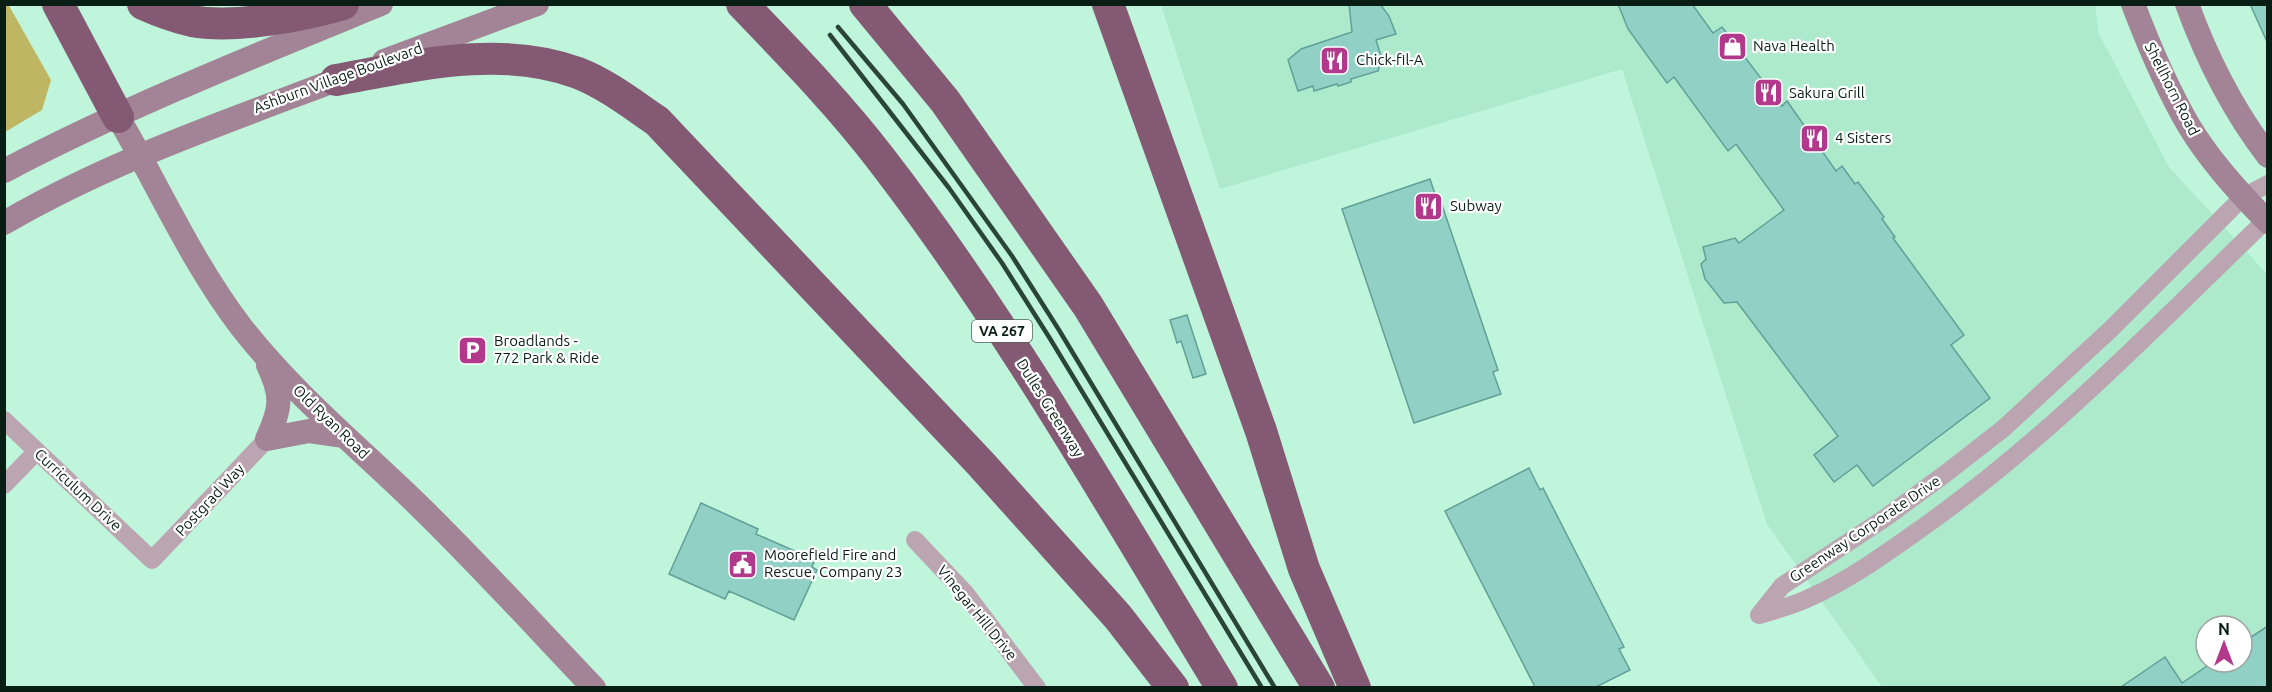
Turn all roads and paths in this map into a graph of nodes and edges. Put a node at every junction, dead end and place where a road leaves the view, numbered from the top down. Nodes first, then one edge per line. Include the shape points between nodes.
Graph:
1 (58, 4) edge
2 (143, 4) edge
3 (343, 4) edge
4 (381, 4) edge
5 (523, 4) edge
6 (537, 4) edge
7 (742, 4) edge
8 (865, 4) edge
9 (1108, 4) edge
10 (2133, 4) edge
11 (2187, 4) edge
12 (486, 23) junction
13 (336, 80) junction
14 (118, 117) junction
15 (140, 155) junction
16 (2268, 156) edge
17 (4, 171) edge
18 (2268, 184) edge
19 (2243, 197) junction
20 (2267, 219) edge
21 (4, 223) edge
22 (260, 350) junction
23 (4, 420) edge
24 (345, 436) junction
25 (267, 439) junction
26 (37, 451) junction
27 (4, 485) edge
28 (915, 540) dead end
29 (152, 560) joint
30 (594, 687) edge
31 (1037, 687) edge
32 (1173, 687) edge
33 (1222, 687) edge
34 (1319, 687) edge
35 (1355, 687) edge

1 - 14 highway
2 - 3 highway via 207,23 252,21
4 - 14 main road via 243,60
5 - 12 main road
6 - 12 main road, Ashburn Village Boulevard
7 - 33 highway, Dulles Greenway / VA 267 via 881,159 952,259 1016,353
8 - 34 highway via 945,101 1088,306
9 - 35 highway via 1261,431 1304,569
10 - 19 main road, Shellhorn Road via 2155,62 2190,128
11 - 16 main road via 2232,105
12 - 13 main road, Ashburn Village Boulevard
13 - 15 main road, Ashburn Village Boulevard
13 - 32 highway via 442,61 540,63 578,73 657,121 981,464 1118,616
14 - 15 main road, Old Ryan Road
14 - 17 main road
15 - 21 main road, Ashburn Village Boulevard
15 - 22 main road, Old Ryan Road via 224,304
18 - 19 street, Greenway Corporate Drive
19 - 20 main road, Shellhorn Road
19 - 20 street, Greenway Corporate Drive via 2111,329 2004,428 1885,518 1782,586 1759,615 1833,586 1951,508 2052,425
22 - 24 main road, Old Ryan Road
22 - 25 main road via 279,391 277,418
23 - 26 street, Curriculum Drive
24 - 25 main road via 309,431
24 - 30 main road, Old Ryan Road
25 - 29 street, Postgrad Way
26 - 27 street
26 - 29 street, Curriculum Drive
28 - 31 street, Vinegar Hill Drive via 966,594

